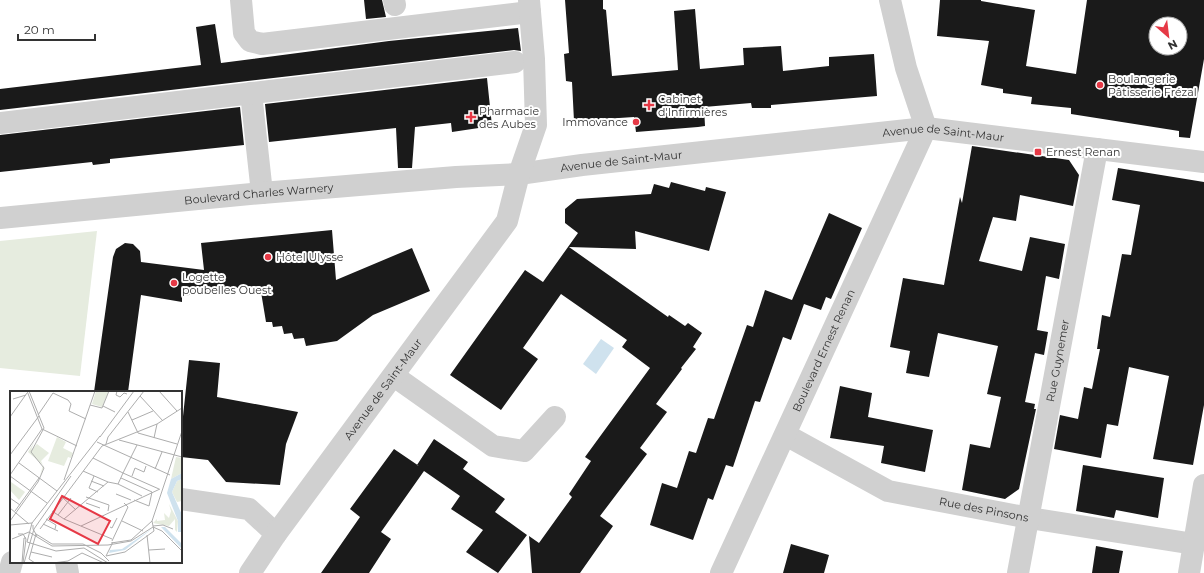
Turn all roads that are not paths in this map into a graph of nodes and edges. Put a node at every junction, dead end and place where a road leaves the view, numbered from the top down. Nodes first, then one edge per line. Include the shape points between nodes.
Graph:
1 (240, 0) edge
2 (890, 0) edge
3 (530, 6) edge
4 (515, 62) dead end
5 (251, 93) junction
6 (0, 123) edge
7 (926, 128) junction
8 (1097, 149) junction
9 (1204, 162) edge
10 (519, 174) junction
11 (262, 193) junction
12 (0, 218) edge
13 (394, 376) junction
14 (555, 417) dead end
15 (786, 435) junction
16 (1204, 484) edge
17 (182, 499) edge
18 (1029, 518) junction
19 (276, 534) junction
20 (1194, 544) junction
21 (12, 563) edge
22 (66, 563) edge
23 (9, 573) edge
24 (68, 573) edge
25 (250, 573) edge
26 (721, 573) edge
27 (1018, 573) edge
28 (1189, 573) edge

1 - 3 street via 244,33 250,41 262,44
2 - 7 street via 906,68
3 - 10 street via 536,125
4 - 5 street
5 - 6 street
5 - 11 street
7 - 8 street, Avenue de Saint-Maur
7 - 10 street, Avenue de Saint-Maur
7 - 15 street, Boulevard Ernest Renan
8 - 9 street, Avenue de Saint-Maur
8 - 18 street, Rue Guynemer
10 - 11 street, Boulevard Charles Warnery
10 - 13 street, Avenue de Saint-Maur via 507,221
11 - 12 street, Boulevard Charles Warnery
13 - 14 street via 493,446 524,451
13 - 19 street, Avenue de Saint-Maur
15 - 18 street, Rue des Pinsons via 888,491
15 - 26 street, Boulevard Ernest Renan
16 - 20 street
17 - 19 street via 249,509
18 - 20 street, Rue des Pinsons
18 - 27 street, Rue Guynemer
19 - 25 street, Avenue de Saint-Maur
20 - 28 street
21 - 23 street
22 - 24 street

